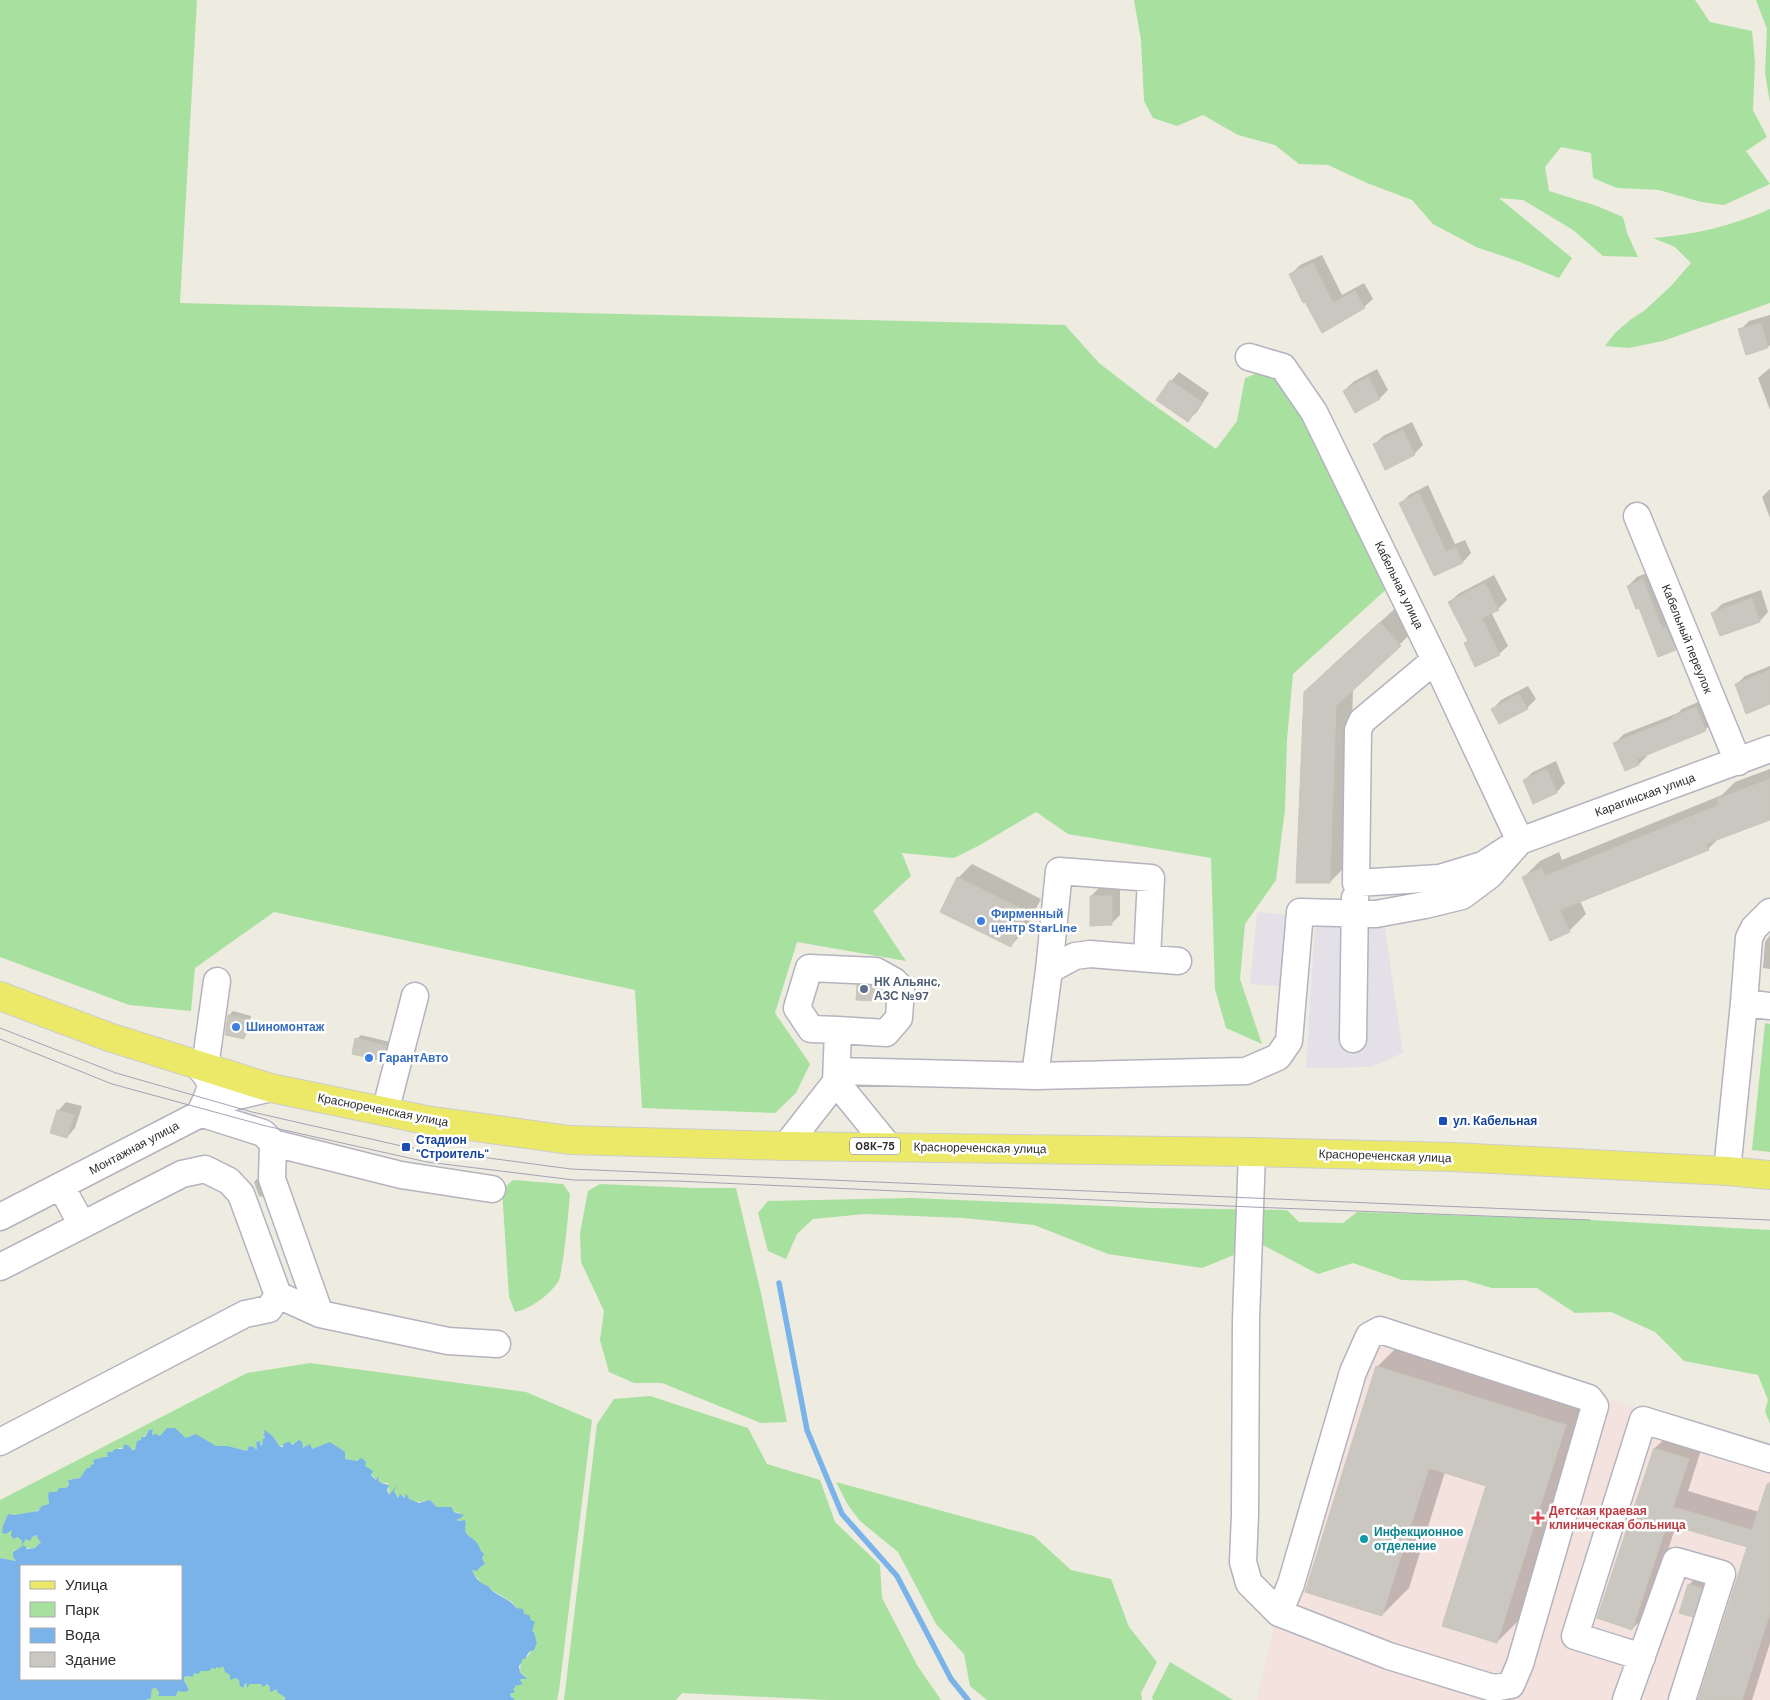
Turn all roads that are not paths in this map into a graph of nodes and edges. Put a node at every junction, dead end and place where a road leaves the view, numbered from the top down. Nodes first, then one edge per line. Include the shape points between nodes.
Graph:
1 (1249, 357) dead end
2 (1637, 516) dead end
3 (1435, 660) junction
4 (1770, 749) edge
5 (1738, 762) junction
6 (1520, 841) junction
7 (1356, 883) junction
8 (1770, 912) edge
9 (1355, 914) junction
10 (1147, 958) junction
11 (1178, 961) dead end
12 (1049, 970) junction
13 (217, 981) dead end
14 (0, 996) edge
15 (416, 996) dead end
16 (1744, 1004) junction
17 (1770, 1006) edge
18 (838, 1030) junction
19 (886, 1032) junction
20 (1353, 1039) dead end
21 (200, 1066) junction
22 (899, 1073) junction
23 (1035, 1076) junction
24 (836, 1077) junction
25 (271, 1088) junction
26 (385, 1112) junction
27 (200, 1113) junction
28 (273, 1143) junction
29 (786, 1146) junction
30 (889, 1147) junction
31 (1252, 1152) junction
32 (1728, 1171) junction
33 (1770, 1175) edge
34 (61, 1186) junction
35 (492, 1189) dead end
36 (0, 1217) edge
37 (82, 1225) junction
38 (0, 1268) edge
39 (278, 1295) junction
40 (320, 1314) junction
41 (497, 1344) dead end
42 (0, 1442) edge
43 (1770, 1459) edge
44 (1279, 1613) junction
45 (1642, 1657) junction
46 (1626, 1700) edge
47 (1682, 1700) edge

1 - 3 street, Кабельная улица via 1283,367 1314,412
2 - 5 street, Кабельный переулок
3 - 6 street, Кабельная улица
3 - 7 street via 1362,721 1358,730
4 - 5 street, Карагинская улица
5 - 6 street, Карагинская улица
6 - 7 street, Карагинская улица via 1483,864 1440,878
6 - 9 street via 1490,875 1462,896 1376,914
7 - 9 street
8 - 16 street via 1749,938
9 - 20 street
9 - 23 street via 1300,912 1289,1041 1278,1057 1246,1071
10 - 11 street
10 - 12 street via 1090,954 1075,956
10 - 12 street via 1151,878 1059,871
12 - 23 street
13 - 21 street
14 - 21 main road, Краснореченская улица / 08К-75
15 - 26 street
16 - 17 street
16 - 32 street
18 - 19 street
18 - 19 street via 811,1028 796,1008 808,968 876,971 894,982 901,988 899,1018
18 - 24 street
19 - 22 street via 875,1046
21 - 25 main road, Краснореченская улица / 08К-75
21 - 27 street via 208,1076 210,1090
22 - 23 street
22 - 24 street
24 - 29 street
24 - 30 street
25 - 26 main road, Краснореченская улица / 08К-75
25 - 27 street, Монтажная улица via 233,1097
26 - 29 main road, Краснореченская улица / 08К-75 via 569,1140
27 - 28 street via 263,1133
27 - 34 street, Монтажная улица
28 - 35 street via 401,1175
28 - 40 street via 272,1179
29 - 30 main road, Краснореченская улица / 08К-75
30 - 31 main road, Краснореченская улица / 08К-75
31 - 32 main road, Краснореченская улица / 08К-75
31 - 44 street via 1243,1562 1249,1583
32 - 33 main road, Краснореченская улица / 08К-75
34 - 36 street, Монтажная улица
34 - 37 street
37 - 38 street
37 - 39 street via 182,1174 205,1169 230,1181 240,1194
39 - 40 street
39 - 42 street via 269,1309 246,1314
40 - 41 street via 448,1341
43 - 45 street via 1643,1420 1575,1636
44 - 44 street via 1353,1372 1369,1336 1380,1330 1589,1398 1595,1406 1520,1664 1511,1685 1493,1688 1388,1656
45 - 46 street
45 - 47 street via 1676,1560 1722,1574

